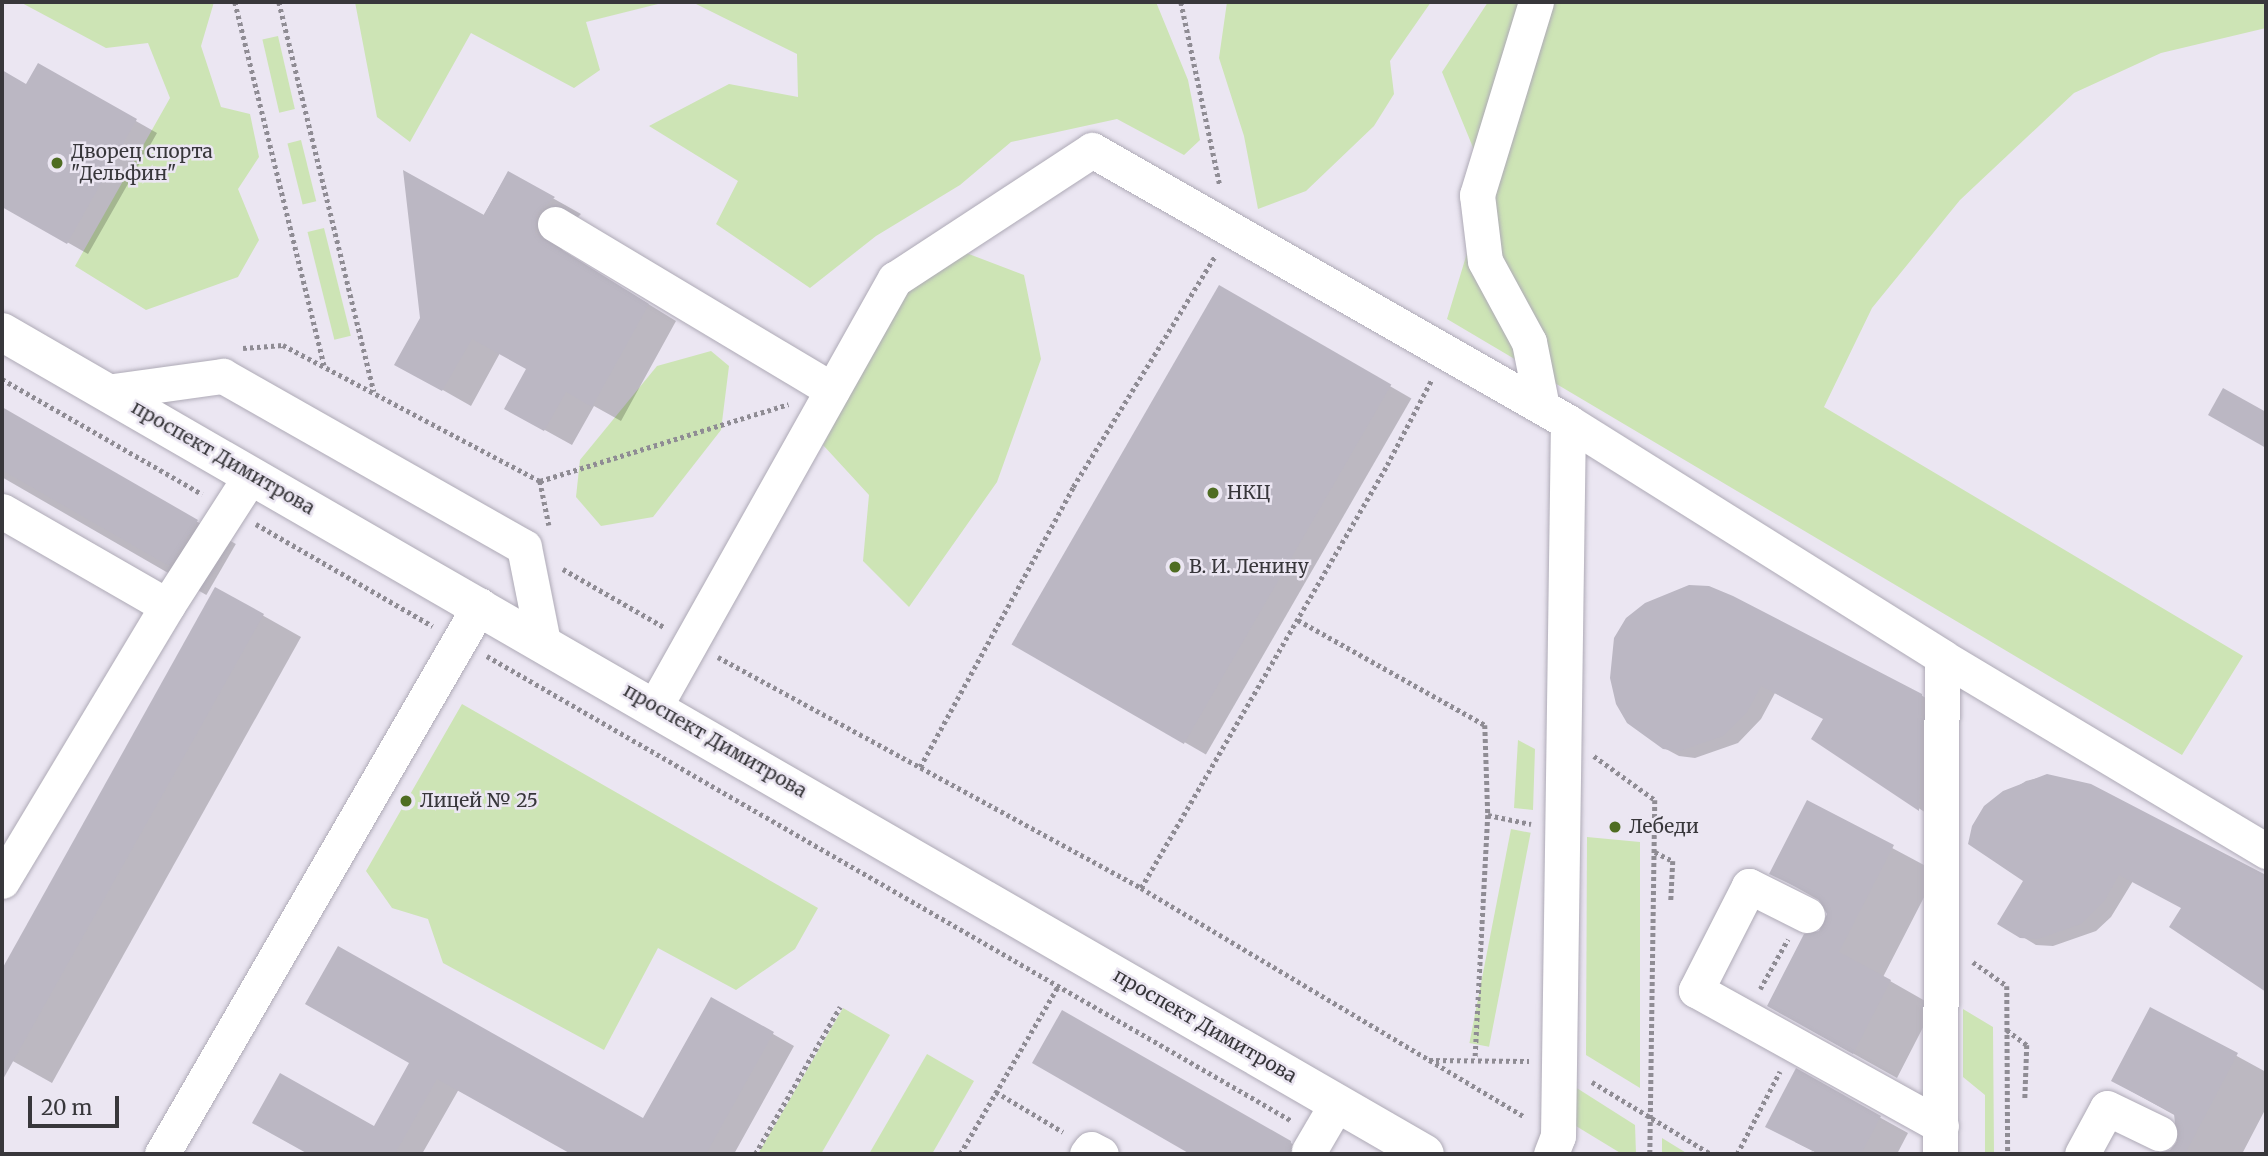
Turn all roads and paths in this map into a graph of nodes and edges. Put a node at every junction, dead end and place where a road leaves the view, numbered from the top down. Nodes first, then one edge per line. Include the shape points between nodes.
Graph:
1 (235, 2) edge
2 (279, 2) edge
3 (1181, 2) edge
4 (1536, 2) edge
5 (555, 224) dead end
6 (1230, 232) junction
7 (2, 332) edge
8 (230, 349) dead end
9 (1445, 354) junction
10 (325, 366) junction
11 (2, 379) edge
12 (832, 390) junction
13 (107, 392) junction
14 (374, 393) junction
15 (1555, 414) junction
16 (251, 475) junction
17 (540, 481) junction
18 (230, 510) junction
19 (2, 511) edge
20 (550, 529) dead end
21 (557, 565) dead end
22 (167, 606) junction
23 (480, 606) junction
24 (1298, 620) junction
25 (460, 641) junction
26 (543, 642) junction
27 (691, 643) junction
28 (1942, 657) junction
29 (655, 706) junction
30 (1566, 735) junction
31 (920, 767) junction
32 (1488, 815) junction
33 (1564, 831) junction
34 (2266, 851) edge
35 (1655, 852) junction
36 (2, 881) edge
37 (1141, 888) junction
38 (1671, 901) dead end
39 (1805, 914) joint
40 (1941, 940) junction
41 (1058, 986) junction
42 (840, 1007) dead end
43 (1744, 1018) junction
44 (2007, 1030) junction
45 (1793, 1045) junction
46 (1475, 1060) dead end
47 (996, 1092) junction
48 (2025, 1100) dead end
49 (1337, 1103) junction
50 (2159, 1133) dead end
51 (1940, 1140) edge
52 (1313, 1144) joint
53 (1555, 1145) edge
54 (1093, 1152) edge
55 (162, 1154) edge
56 (755, 1154) edge
57 (960, 1154) edge
58 (1425, 1154) edge
59 (1650, 1154) edge
60 (1737, 1154) edge
61 (2008, 1154) edge
62 (2082, 1154) edge

1 - 10 path
2 - 14 path
3 - 6 path
4 - 15 lane via 1476,195 1485,261 1529,342
5 - 12 lane
6 - 9 lane
6 - 12 lane via 1092,150 895,279
6 - 31 path via 1073,487
7 - 13 main road, проспект Димитрова
8 - 10 path via 283,345
9 - 15 lane
9 - 24 path
10 - 14 path
11 - 18 path
12 - 17 path
12 - 27 lane
13 - 16 main road, проспект Димитрова
13 - 26 lane via 223,376 524,547
14 - 17 path
15 - 28 lane
15 - 30 lane
16 - 18 lane
16 - 23 main road, проспект Димитрова
17 - 20 path
18 - 22 lane
18 - 25 path
19 - 22 lane
21 - 27 path
22 - 36 lane
23 - 25 lane
23 - 26 main road, проспект Димитрова
24 - 32 path via 1485,725
24 - 37 path
25 - 41 path
25 - 55 lane
26 - 29 main road, проспект Димитрова
27 - 29 lane
27 - 31 path
28 - 34 lane
28 - 40 lane
29 - 49 main road, проспект Димитрова
30 - 33 lane
30 - 35 path via 1656,800
31 - 37 path
32 - 33 path
32 - 46 path
33 - 53 lane
35 - 38 path via 1673,861
35 - 59 path
37 - 53 path
39 - 43 path
39 - 43 lane via 1749,887 1696,990
40 - 44 path via 2007,986
40 - 51 lane
41 - 47 path
41 - 52 path
42 - 56 path
43 - 45 lane
44 - 48 path via 2026,1045
44 - 61 path
45 - 51 lane
45 - 60 path
47 - 54 path
47 - 57 path
49 - 52 lane
49 - 58 main road, проспект Димитрова
50 - 62 lane via 2107,1108

